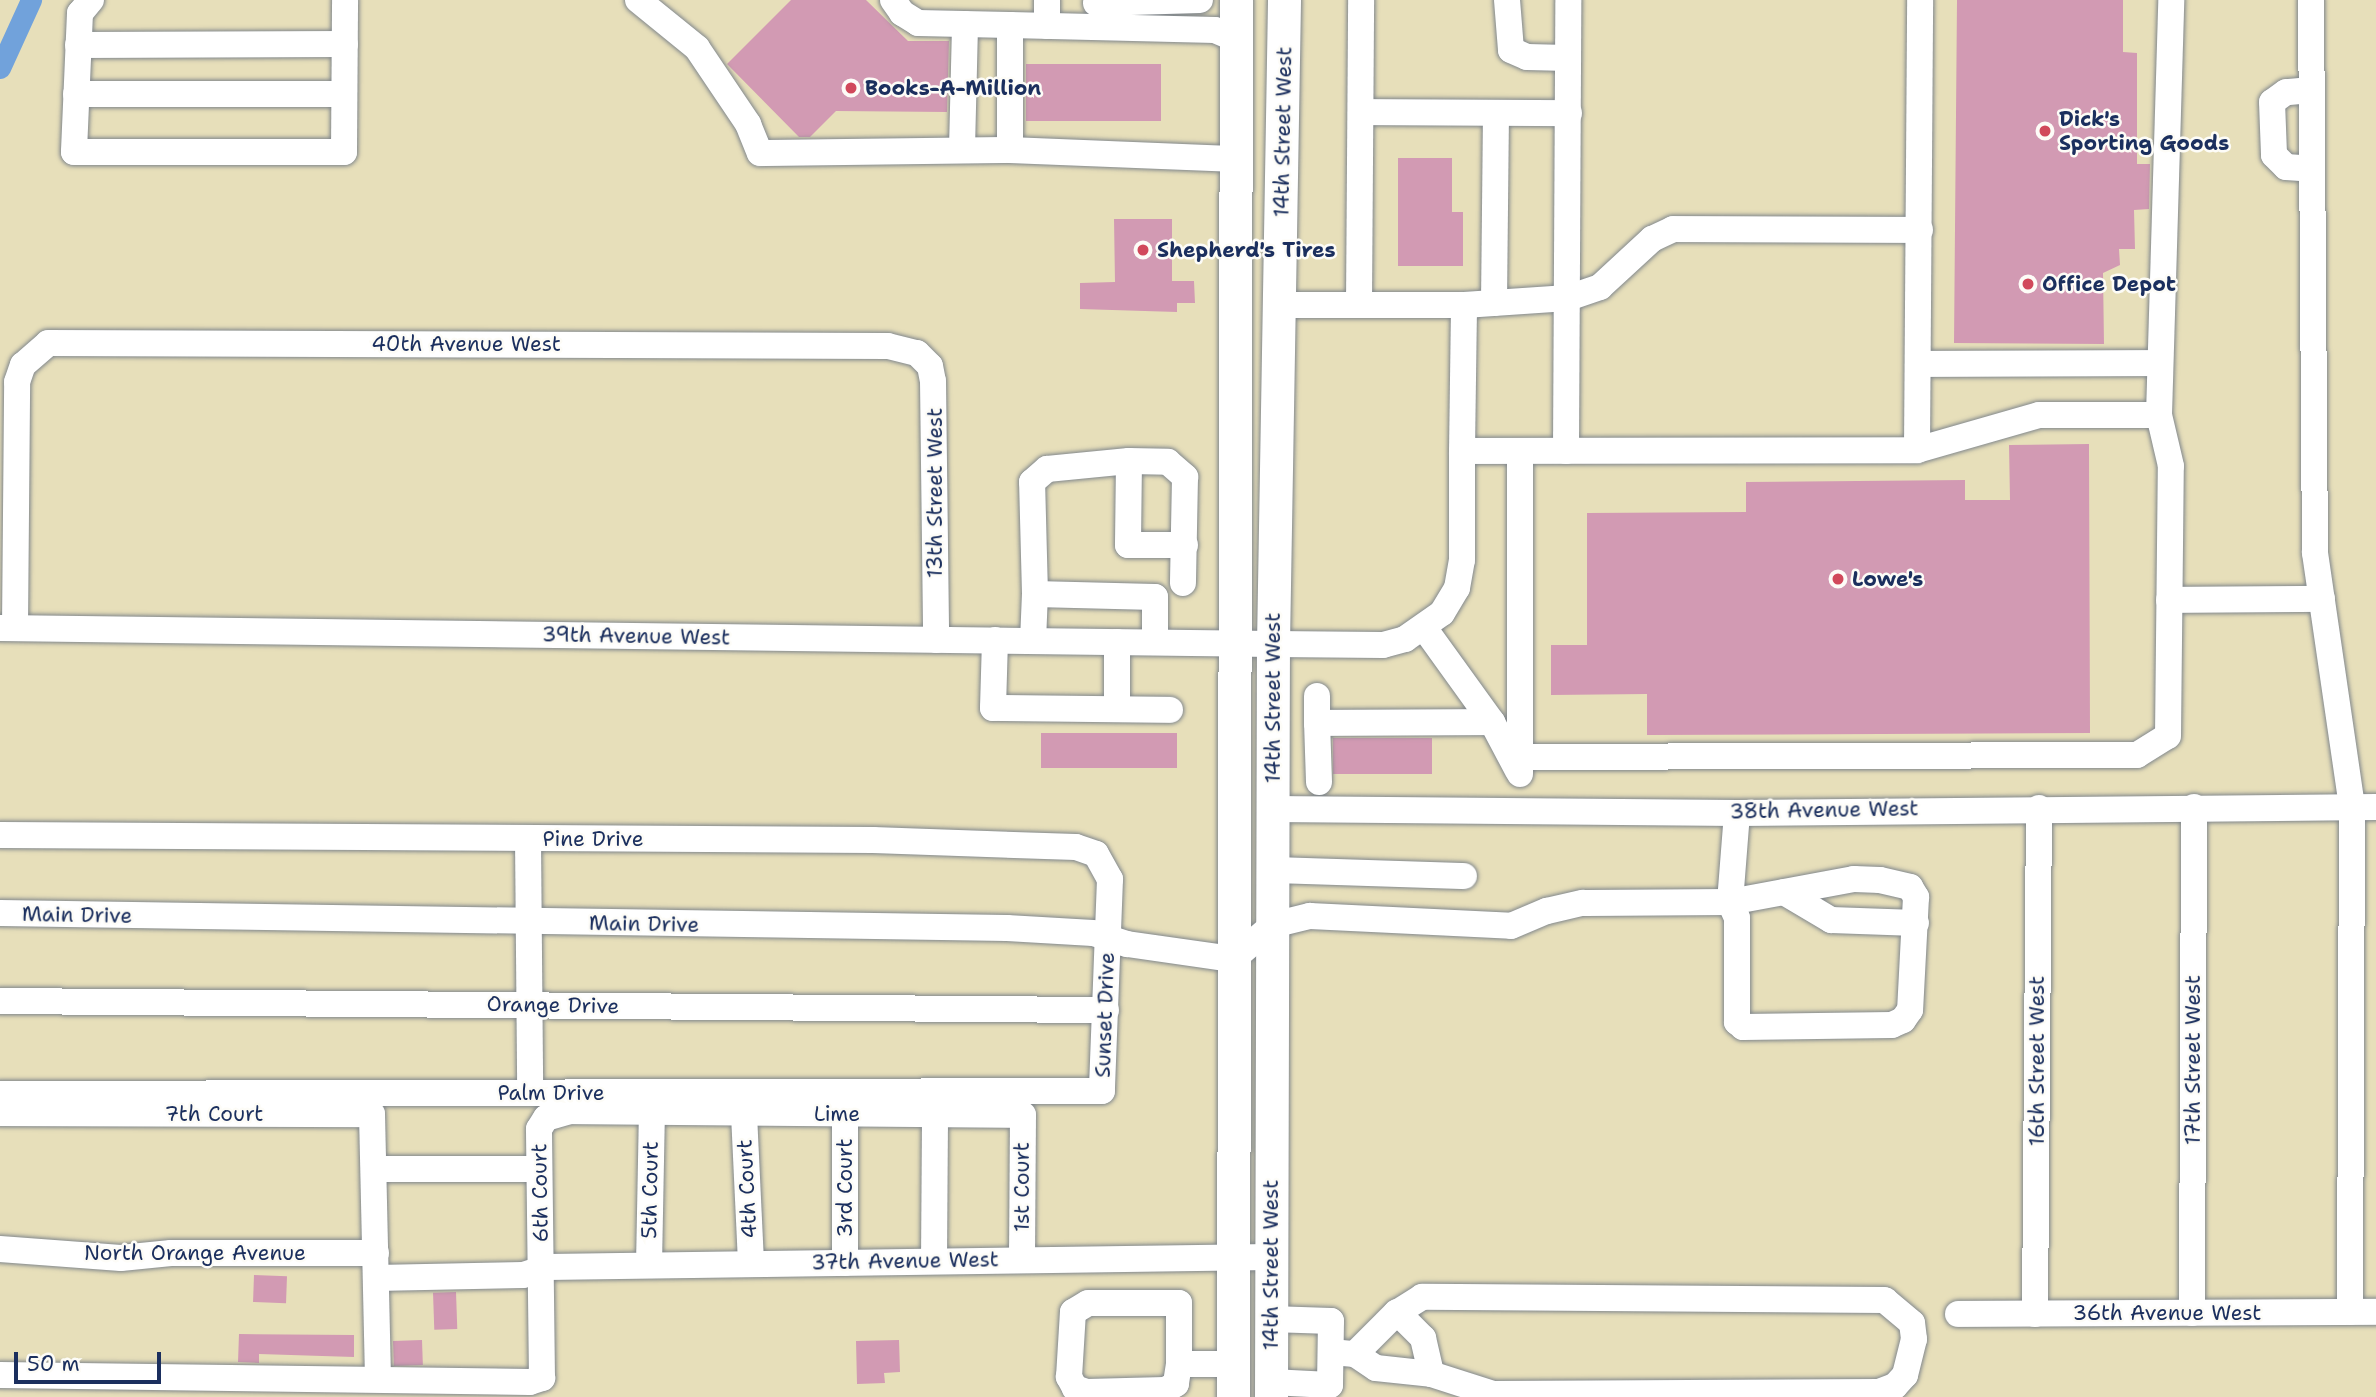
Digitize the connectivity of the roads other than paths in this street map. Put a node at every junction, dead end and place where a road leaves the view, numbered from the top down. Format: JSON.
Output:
{"nodes":[{"id":1,"x":91,"y":0,"type":"edge"},
{"id":2,"x":345,"y":0,"type":"edge"},
{"id":3,"x":638,"y":0,"type":"edge"},
{"id":4,"x":893,"y":0,"type":"edge"},
{"id":5,"x":1200,"y":0,"type":"edge"},
{"id":6,"x":1237,"y":0,"type":"edge"},
{"id":7,"x":1284,"y":0,"type":"edge"},
{"id":8,"x":1361,"y":0,"type":"edge"},
{"id":9,"x":1507,"y":0,"type":"edge"},
{"id":10,"x":1568,"y":0,"type":"edge"},
{"id":11,"x":1920,"y":0,"type":"edge"},
{"id":12,"x":2171,"y":0,"type":"edge"},
{"id":13,"x":2311,"y":0,"type":"edge"},
{"id":14,"x":1096,"y":10,"type":"edge"},
{"id":15,"x":1047,"y":13,"type":"edge"},
{"id":16,"x":965,"y":24,"type":"junction"},
{"id":17,"x":1010,"y":25,"type":"junction"},
{"id":18,"x":1236,"y":39,"type":"junction"},
{"id":19,"x":345,"y":44,"type":"junction"},
{"id":20,"x":78,"y":46,"type":"junction"},
{"id":21,"x":1568,"y":58,"type":"junction"},
{"id":22,"x":2311,"y":90,"type":"junction"},
{"id":23,"x":76,"y":94,"type":"junction"},
{"id":24,"x":344,"y":94,"type":"junction"},
{"id":25,"x":1361,"y":112,"type":"junction"},
{"id":26,"x":1496,"y":113,"type":"junction"},
{"id":27,"x":1569,"y":113,"type":"junction"},
{"id":28,"x":962,"y":149,"type":"junction"},
{"id":29,"x":1010,"y":150,"type":"junction"},
{"id":30,"x":1237,"y":159,"type":"junction"},
{"id":31,"x":2312,"y":169,"type":"junction"},
{"id":32,"x":1920,"y":230,"type":"junction"},
{"id":33,"x":1281,"y":244,"type":"junction"},
{"id":34,"x":1568,"y":298,"type":"junction"},
{"id":35,"x":1494,"y":303,"type":"junction"},
{"id":36,"x":1280,"y":305,"type":"junction"},
{"id":37,"x":1359,"y":305,"type":"junction"},
{"id":38,"x":1464,"y":305,"type":"junction"},
{"id":39,"x":917,"y":353,"type":"joint"},
{"id":40,"x":2160,"y":363,"type":"junction"},
{"id":41,"x":1918,"y":364,"type":"junction"},
{"id":42,"x":2159,"y":415,"type":"junction"},
{"id":43,"x":1917,"y":450,"type":"junction"},
{"id":44,"x":1462,"y":451,"type":"junction"},
{"id":45,"x":1520,"y":451,"type":"junction"},
{"id":46,"x":1566,"y":451,"type":"junction"},
{"id":47,"x":1129,"y":461,"type":"junction"},
{"id":48,"x":1185,"y":545,"type":"junction"},
{"id":49,"x":1183,"y":583,"type":"dead end"},
{"id":50,"x":1035,"y":594,"type":"junction"},
{"id":51,"x":2322,"y":599,"type":"junction"},
{"id":52,"x":2169,"y":600,"type":"junction"},
{"id":53,"x":7,"y":628,"type":"edge"},
{"id":54,"x":1425,"y":629,"type":"junction"},
{"id":55,"x":936,"y":640,"type":"junction"},
{"id":56,"x":995,"y":640,"type":"junction"},
{"id":57,"x":1033,"y":641,"type":"junction"},
{"id":58,"x":1117,"y":642,"type":"junction"},
{"id":59,"x":1154,"y":642,"type":"junction"},
{"id":60,"x":1235,"y":643,"type":"junction"},
{"id":61,"x":1273,"y":645,"type":"junction"},
{"id":62,"x":1317,"y":696,"type":"dead end"},
{"id":63,"x":1117,"y":708,"type":"junction"},
{"id":64,"x":1170,"y":710,"type":"dead end"},
{"id":65,"x":1492,"y":722,"type":"junction"},
{"id":66,"x":1317,"y":723,"type":"junction"},
{"id":67,"x":1520,"y":765,"type":"junction"},
{"id":68,"x":1319,"y":782,"type":"dead end"},
{"id":69,"x":2364,"y":806,"type":"edge"},
{"id":70,"x":2194,"y":807,"type":"junction"},
{"id":71,"x":2039,"y":808,"type":"junction"},
{"id":72,"x":1272,"y":809,"type":"junction"},
{"id":73,"x":1517,"y":811,"type":"junction"},
{"id":74,"x":1737,"y":813,"type":"junction"},
{"id":75,"x":0,"y":835,"type":"edge"},
{"id":76,"x":528,"y":839,"type":"junction"},
{"id":77,"x":1272,"y":870,"type":"junction"},
{"id":78,"x":1464,"y":876,"type":"dead end"},
{"id":79,"x":1784,"y":892,"type":"junction"},
{"id":80,"x":1730,"y":901,"type":"junction"},
{"id":81,"x":0,"y":913,"type":"edge"},
{"id":82,"x":528,"y":923,"type":"junction"},
{"id":83,"x":1916,"y":923,"type":"junction"},
{"id":84,"x":1273,"y":925,"type":"junction"},
{"id":85,"x":1107,"y":939,"type":"junction"},
{"id":86,"x":1233,"y":959,"type":"junction"},
{"id":87,"x":0,"y":1001,"type":"edge"},
{"id":88,"x":530,"y":1005,"type":"junction"},
{"id":89,"x":1106,"y":1010,"type":"junction"},
{"id":90,"x":1102,"y":1091,"type":"joint"},
{"id":91,"x":530,"y":1093,"type":"junction"},
{"id":92,"x":0,"y":1094,"type":"edge"},
{"id":93,"x":0,"y":1113,"type":"edge"},
{"id":94,"x":652,"y":1114,"type":"junction"},
{"id":95,"x":744,"y":1114,"type":"junction"},
{"id":96,"x":845,"y":1114,"type":"junction"},
{"id":97,"x":935,"y":1115,"type":"junction"},
{"id":98,"x":1023,"y":1115,"type":"joint"},
{"id":99,"x":374,"y":1169,"type":"junction"},
{"id":100,"x":539,"y":1169,"type":"junction"},
{"id":101,"x":0,"y":1249,"type":"edge"},
{"id":102,"x":1233,"y":1256,"type":"junction"},
{"id":103,"x":1270,"y":1256,"type":"junction"},
{"id":104,"x":1022,"y":1258,"type":"junction"},
{"id":105,"x":934,"y":1261,"type":"junction"},
{"id":106,"x":751,"y":1263,"type":"junction"},
{"id":107,"x":845,"y":1263,"type":"junction"},
{"id":108,"x":649,"y":1265,"type":"junction"},
{"id":109,"x":541,"y":1269,"type":"junction"},
{"id":110,"x":376,"y":1277,"type":"junction"},
{"id":111,"x":1397,"y":1312,"type":"junction"},
{"id":112,"x":2350,"y":1312,"type":"junction"},
{"id":113,"x":2376,"y":1312,"type":"edge"},
{"id":114,"x":2192,"y":1313,"type":"junction"},
{"id":115,"x":1958,"y":1314,"type":"dead end"},
{"id":116,"x":2035,"y":1314,"type":"junction"},
{"id":117,"x":1271,"y":1319,"type":"junction"},
{"id":118,"x":1343,"y":1353,"type":"junction"},
{"id":119,"x":1179,"y":1364,"type":"junction"},
{"id":120,"x":1233,"y":1364,"type":"junction"},
{"id":121,"x":1431,"y":1374,"type":"junction"},
{"id":122,"x":0,"y":1376,"type":"edge"},
{"id":123,"x":378,"y":1378,"type":"junction"},
{"id":124,"x":1271,"y":1390,"type":"edge"},
{"id":125,"x":1233,"y":1397,"type":"edge"}],
"edges":[{"from":1,"to":20,"type":"street"},
{"from":2,"to":19,"type":"street"},
{"from":3,"to":28,"type":"street"},
{"from":4,"to":16,"type":"street"},
{"from":5,"to":14,"type":"street"},
{"from":6,"to":18,"type":"main road","name":"14th Street West"},
{"from":7,"to":33,"type":"main road","name":"14th Street West"},
{"from":8,"to":25,"type":"street"},
{"from":9,"to":21,"type":"street"},
{"from":10,"to":21,"type":"street"},
{"from":11,"to":32,"type":"street"},
{"from":12,"to":40,"type":"street"},
{"from":13,"to":22,"type":"street"},
{"from":14,"to":15,"type":"street"},
{"from":14,"to":18,"type":"street"},
{"from":15,"to":17,"type":"street"},
{"from":16,"to":17,"type":"street"},
{"from":16,"to":28,"type":"street"},
{"from":17,"to":29,"type":"street"},
{"from":18,"to":30,"type":"main road","name":"14th Street West"},
{"from":18,"to":33,"type":"main road"},
{"from":19,"to":20,"type":"street"},
{"from":19,"to":24,"type":"street"},
{"from":20,"to":23,"type":"street"},
{"from":21,"to":27,"type":"street"},
{"from":22,"to":31,"type":"street"},
{"from":22,"to":31,"type":"street"},
{"from":23,"to":24,"type":"street"},
{"from":23,"to":24,"type":"street"},
{"from":25,"to":26,"type":"street"},
{"from":25,"to":37,"type":"street"},
{"from":26,"to":27,"type":"street"},
{"from":26,"to":35,"type":"street"},
{"from":27,"to":34,"type":"street"},
{"from":28,"to":29,"type":"street"},
{"from":29,"to":30,"type":"street"},
{"from":30,"to":60,"type":"main road","name":"14th Street West"},
{"from":31,"to":51,"type":"street"},
{"from":32,"to":34,"type":"street"},
{"from":32,"to":41,"type":"street"},
{"from":33,"to":36,"type":"main road","name":"14th Street West"},
{"from":34,"to":35,"type":"street"},
{"from":34,"to":46,"type":"street"},
{"from":35,"to":38,"type":"street"},
{"from":36,"to":37,"type":"street"},
{"from":36,"to":61,"type":"main road","name":"14th Street West"},
{"from":37,"to":38,"type":"street"},
{"from":38,"to":44,"type":"street"},
{"from":39,"to":53,"type":"street","name":"40th Avenue West"},
{"from":39,"to":55,"type":"street","name":"13th Street West"},
{"from":40,"to":41,"type":"street"},
{"from":40,"to":42,"type":"street"},
{"from":41,"to":43,"type":"street"},
{"from":42,"to":43,"type":"street"},
{"from":42,"to":52,"type":"street"},
{"from":43,"to":46,"type":"street"},
{"from":44,"to":45,"type":"street"},
{"from":44,"to":54,"type":"street"},
{"from":45,"to":46,"type":"street"},
{"from":45,"to":67,"type":"street"},
{"from":47,"to":48,"type":"street"},
{"from":47,"to":48,"type":"street"},
{"from":47,"to":50,"type":"street"},
{"from":48,"to":49,"type":"street"},
{"from":50,"to":57,"type":"street"},
{"from":50,"to":59,"type":"street"},
{"from":51,"to":52,"type":"street"},
{"from":51,"to":69,"type":"street"},
{"from":52,"to":67,"type":"street"},
{"from":53,"to":55,"type":"street","name":"39th Avenue West"},
{"from":54,"to":61,"type":"street","name":"39th Avenue West"},
{"from":54,"to":65,"type":"street"},
{"from":55,"to":56,"type":"street","name":"39th Avenue West"},
{"from":56,"to":57,"type":"street","name":"39th Avenue West"},
{"from":56,"to":63,"type":"street"},
{"from":57,"to":58,"type":"street","name":"39th Avenue West"},
{"from":58,"to":59,"type":"street","name":"39th Avenue West"},
{"from":58,"to":63,"type":"street"},
{"from":59,"to":60,"type":"street","name":"39th Avenue West"},
{"from":60,"to":61,"type":"street","name":"39th Avenue West"},
{"from":60,"to":86,"type":"main road","name":"14th Street West"},
{"from":61,"to":72,"type":"main road","name":"14th Street West"},
{"from":62,"to":66,"type":"street"},
{"from":63,"to":64,"type":"street"},
{"from":65,"to":66,"type":"street"},
{"from":65,"to":67,"type":"street"},
{"from":66,"to":68,"type":"street"},
{"from":67,"to":73,"type":"street"},
{"from":69,"to":70,"type":"street","name":"38th Avenue West"},
{"from":69,"to":112,"type":"street"},
{"from":70,"to":71,"type":"street","name":"38th Avenue West"},
{"from":70,"to":114,"type":"street","name":"17th Street West"},
{"from":71,"to":74,"type":"street","name":"38th Avenue West"},
{"from":71,"to":116,"type":"street","name":"16th Street West"},
{"from":72,"to":73,"type":"street","name":"38th Avenue West"},
{"from":72,"to":77,"type":"main road","name":"14th Street West"},
{"from":73,"to":74,"type":"street","name":"38th Avenue West"},
{"from":74,"to":80,"type":"street"},
{"from":75,"to":76,"type":"street","name":"Pine Drive"},
{"from":76,"to":82,"type":"street"},
{"from":76,"to":85,"type":"street","name":"Pine Drive"},
{"from":77,"to":78,"type":"street"},
{"from":77,"to":84,"type":"main road","name":"14th Street West"},
{"from":79,"to":80,"type":"street"},
{"from":79,"to":83,"type":"street"},
{"from":79,"to":83,"type":"street"},
{"from":80,"to":83,"type":"street"},
{"from":80,"to":84,"type":"street"},
{"from":81,"to":82,"type":"street","name":"Main Drive"},
{"from":82,"to":85,"type":"street","name":"Main Drive"},
{"from":82,"to":88,"type":"street"},
{"from":84,"to":86,"type":"street"},
{"from":84,"to":103,"type":"main road","name":"14th Street West"},
{"from":85,"to":86,"type":"street","name":"Main Drive"},
{"from":85,"to":89,"type":"street","name":"Sunset Drive"},
{"from":86,"to":102,"type":"main road","name":"14th Street West"},
{"from":87,"to":88,"type":"street","name":"Orange Drive"},
{"from":88,"to":89,"type":"street","name":"Orange Drive"},
{"from":88,"to":91,"type":"street"},
{"from":89,"to":90,"type":"street","name":"Sunset Drive"},
{"from":90,"to":91,"type":"street","name":"Palm Drive"},
{"from":91,"to":92,"type":"street","name":"Palm Drive"},
{"from":93,"to":99,"type":"street","name":"7th Court"},
{"from":94,"to":95,"type":"street","name":"Lime"},
{"from":94,"to":100,"type":"street","name":"6th Court"},
{"from":94,"to":108,"type":"street","name":"5th Court"},
{"from":95,"to":96,"type":"street","name":"Lime"},
{"from":95,"to":106,"type":"street","name":"4th Court"},
{"from":96,"to":97,"type":"street","name":"Lime"},
{"from":96,"to":107,"type":"street","name":"3rd Court"},
{"from":97,"to":98,"type":"street","name":"Lime"},
{"from":97,"to":105,"type":"street"},
{"from":98,"to":104,"type":"street","name":"1st Court"},
{"from":99,"to":100,"type":"street"},
{"from":99,"to":110,"type":"street"},
{"from":100,"to":109,"type":"street","name":"6th Court"},
{"from":101,"to":110,"type":"street","name":"North Orange Avenue"},
{"from":102,"to":103,"type":"street","name":"37th Avenue West"},
{"from":102,"to":104,"type":"street","name":"37th Avenue West"},
{"from":102,"to":120,"type":"main road","name":"14th Street West"},
{"from":103,"to":117,"type":"main road","name":"14th Street West"},
{"from":104,"to":105,"type":"street","name":"37th Avenue West"},
{"from":105,"to":107,"type":"street","name":"37th Avenue West"},
{"from":106,"to":107,"type":"street","name":"37th Avenue West"},
{"from":106,"to":108,"type":"street","name":"37th Avenue West"},
{"from":108,"to":109,"type":"street","name":"37th Avenue West"},
{"from":109,"to":110,"type":"street","name":"37th Avenue West"},
{"from":109,"to":123,"type":"street","name":"6th Court"},
{"from":110,"to":123,"type":"street"},
{"from":111,"to":118,"type":"street"},
{"from":111,"to":121,"type":"street"},
{"from":111,"to":121,"type":"street"},
{"from":112,"to":113,"type":"street","name":"36th Avenue West"},
{"from":112,"to":114,"type":"street","name":"36th Avenue West"},
{"from":114,"to":116,"type":"street","name":"36th Avenue West"},
{"from":115,"to":116,"type":"street","name":"36th Avenue West"},
{"from":117,"to":118,"type":"street"},
{"from":117,"to":124,"type":"main road","name":"14th Street West"},
{"from":118,"to":121,"type":"street"},
{"from":118,"to":124,"type":"street"},
{"from":119,"to":119,"type":"street"},
{"from":119,"to":120,"type":"street"},
{"from":120,"to":125,"type":"main road","name":"14th Street West"},
{"from":122,"to":123,"type":"street"}]}
